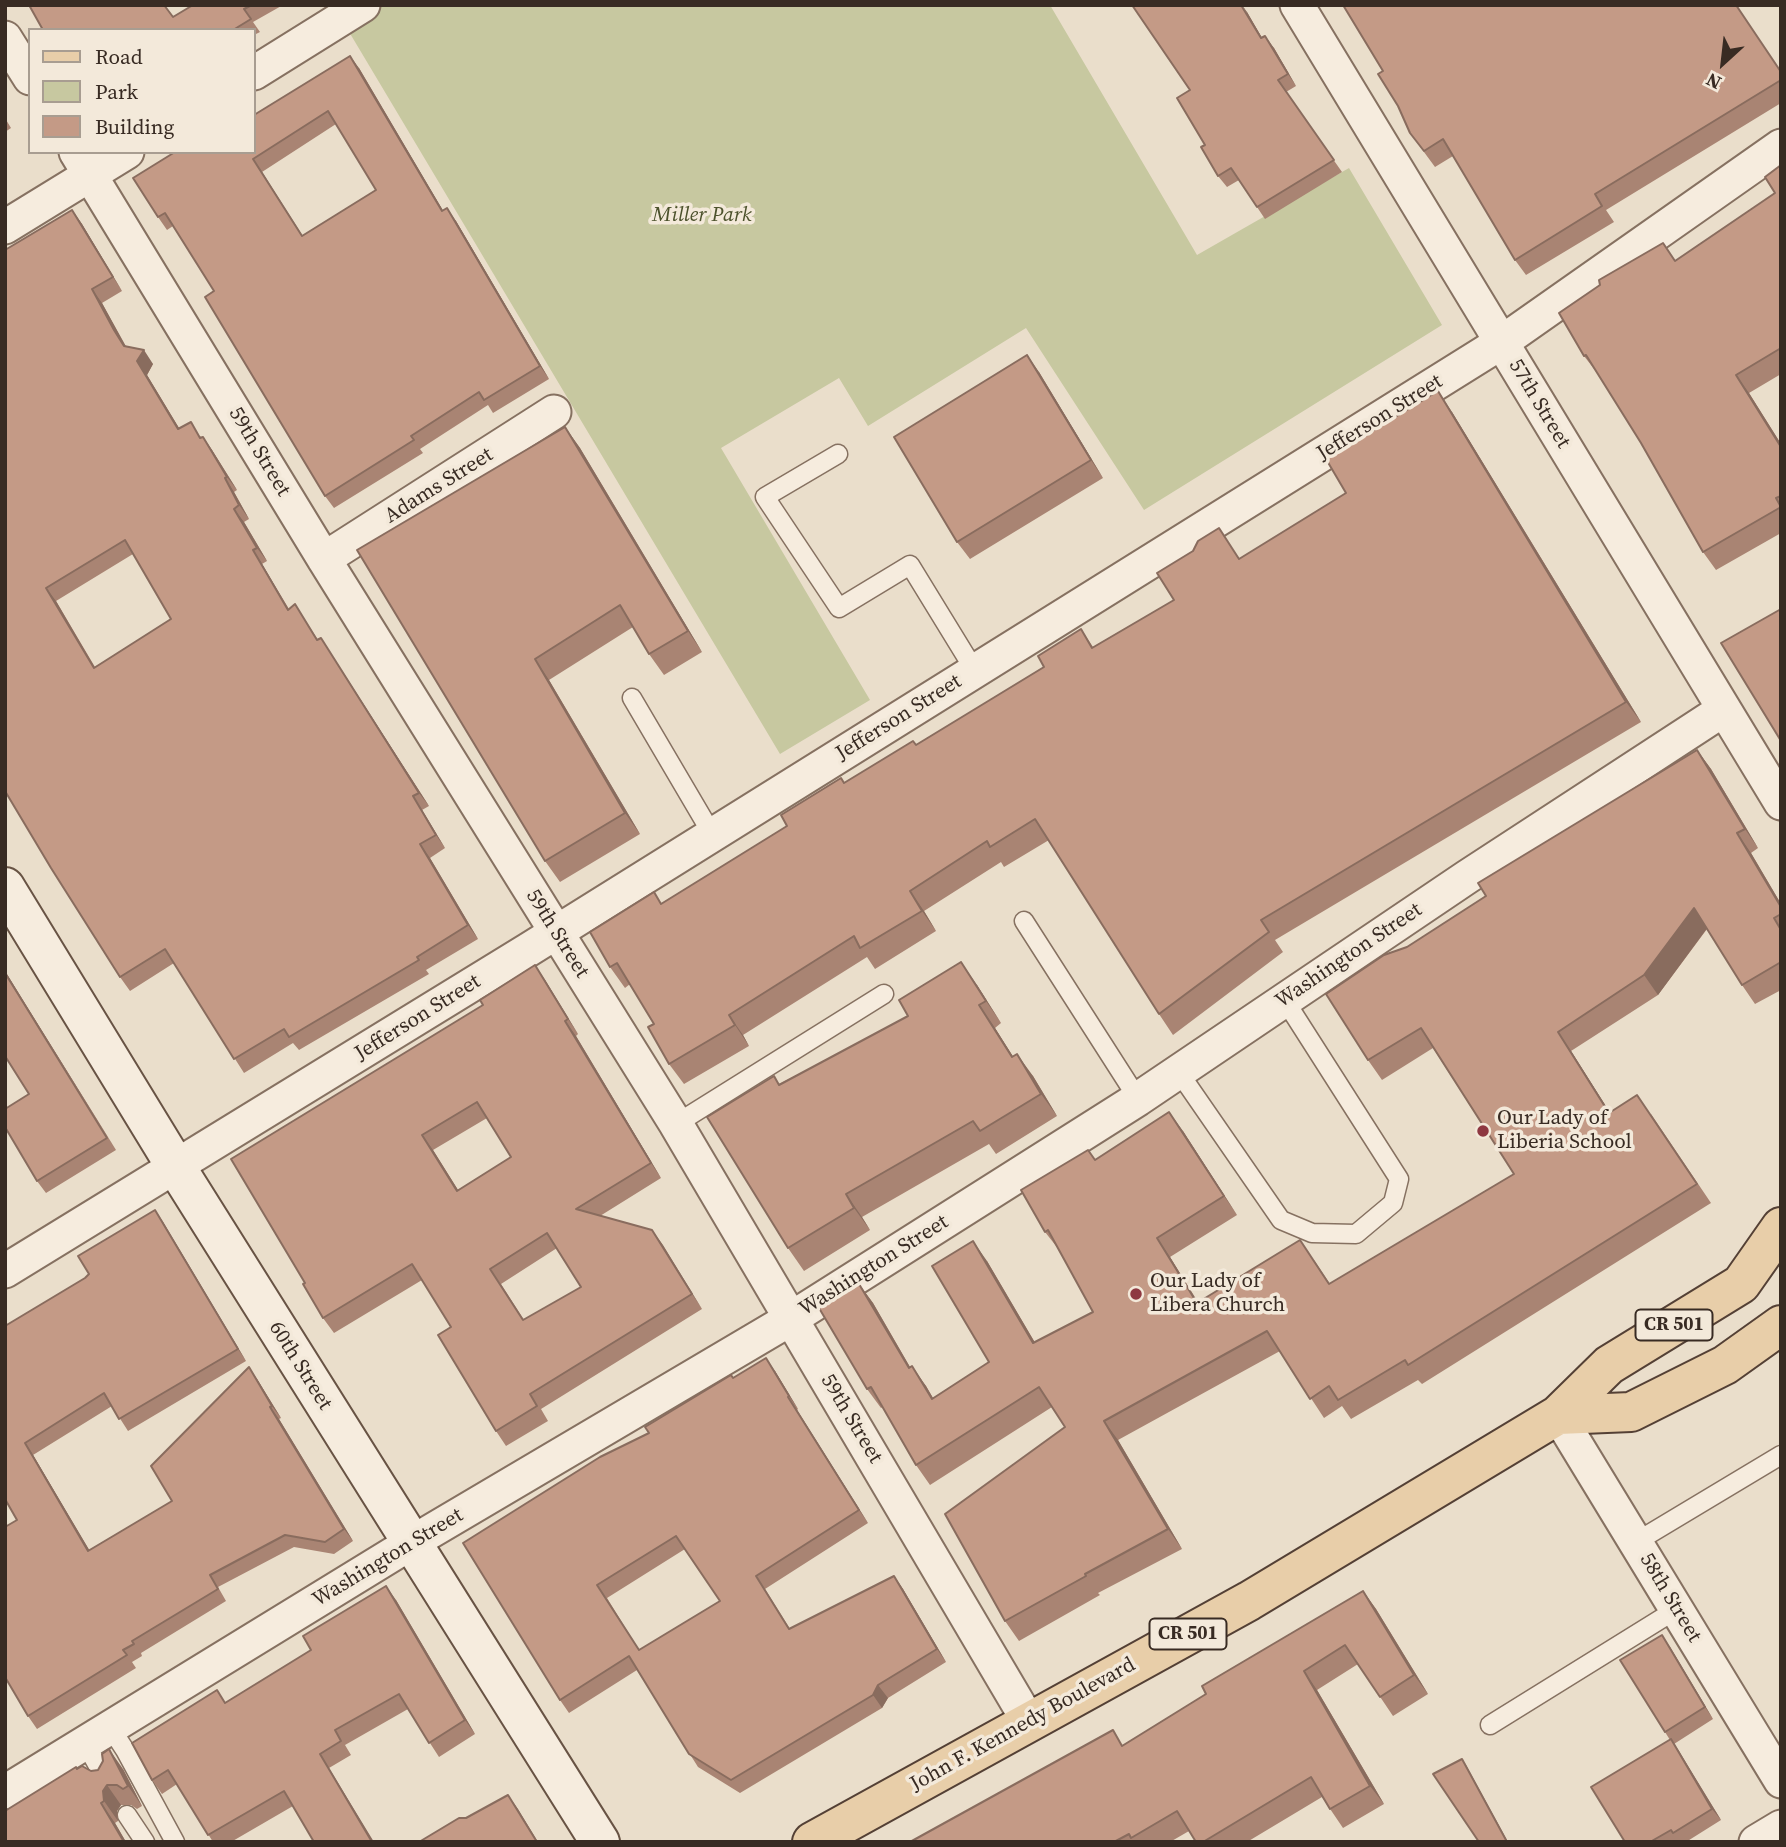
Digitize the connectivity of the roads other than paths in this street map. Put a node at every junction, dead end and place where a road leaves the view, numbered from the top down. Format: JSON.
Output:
{"nodes":[{"id":1,"x":363,"y":5,"type":"edge"},
{"id":2,"x":1297,"y":5,"type":"edge"},
{"id":3,"x":5,"y":38,"type":"edge"},
{"id":4,"x":256,"y":72,"type":"edge"},
{"id":5,"x":28,"y":75,"type":"edge"},
{"id":6,"x":1781,"y":146,"type":"edge"},
{"id":7,"x":120,"y":154,"type":"edge"},
{"id":8,"x":83,"y":164,"type":"edge"},
{"id":9,"x":5,"y":227,"type":"edge"},
{"id":10,"x":1502,"y":342,"type":"junction"},
{"id":11,"x":554,"y":412,"type":"dead end"},
{"id":12,"x":838,"y":454,"type":"dead end"},
{"id":13,"x":324,"y":559,"type":"junction"},
{"id":14,"x":975,"y":671,"type":"junction"},
{"id":15,"x":632,"y":698,"type":"dead end"},
{"id":16,"x":1723,"y":710,"type":"junction"},
{"id":17,"x":1781,"y":803,"type":"edge"},
{"id":18,"x":712,"y":834,"type":"junction"},
{"id":19,"x":5,"y":887,"type":"edge"},
{"id":20,"x":1024,"y":921,"type":"dead end"},
{"id":21,"x":555,"y":932,"type":"junction"},
{"id":22,"x":884,"y":994,"type":"dead end"},
{"id":23,"x":1284,"y":999,"type":"junction"},
{"id":24,"x":1178,"y":1071,"type":"junction"},
{"id":25,"x":1138,"y":1099,"type":"junction"},
{"id":26,"x":676,"y":1124,"type":"junction"},
{"id":27,"x":176,"y":1167,"type":"junction"},
{"id":28,"x":1781,"y":1227,"type":"edge"},
{"id":29,"x":5,"y":1271,"type":"edge"},
{"id":30,"x":792,"y":1318,"type":"junction"},
{"id":31,"x":1779,"y":1330,"type":"edge"},
{"id":32,"x":1558,"y":1415,"type":"junction"},
{"id":33,"x":1781,"y":1455,"type":"edge"},
{"id":34,"x":1636,"y":1542,"type":"junction"},
{"id":35,"x":411,"y":1543,"type":"junction"},
{"id":36,"x":1677,"y":1609,"type":"junction"},
{"id":37,"x":1029,"y":1721,"type":"junction"},
{"id":38,"x":1490,"y":1725,"type":"dead end"},
{"id":39,"x":97,"y":1735,"type":"junction"},
{"id":40,"x":106,"y":1780,"type":"edge"},
{"id":41,"x":1781,"y":1781,"type":"edge"},
{"id":42,"x":5,"y":1792,"type":"edge"},
{"id":43,"x":127,"y":1815,"type":"edge"},
{"id":44,"x":1781,"y":1827,"type":"edge"},
{"id":45,"x":145,"y":1842,"type":"edge"},
{"id":46,"x":175,"y":1842,"type":"edge"},
{"id":47,"x":600,"y":1842,"type":"edge"},
{"id":48,"x":812,"y":1842,"type":"edge"},
{"id":49,"x":1756,"y":1842,"type":"edge"}],
"edges":[{"from":1,"to":4,"type":"street"},
{"from":2,"to":10,"type":"street","name":"57th Street"},
{"from":3,"to":5,"type":"street"},
{"from":6,"to":10,"type":"street","name":"Jefferson Street"},
{"from":7,"to":8,"type":"street"},
{"from":8,"to":9,"type":"street"},
{"from":8,"to":13,"type":"street","name":"59th Street"},
{"from":10,"to":14,"type":"street","name":"Jefferson Street"},
{"from":10,"to":16,"type":"street","name":"57th Street"},
{"from":11,"to":13,"type":"street","name":"Adams Street"},
{"from":12,"to":14,"type":"lane"},
{"from":13,"to":21,"type":"street","name":"59th Street"},
{"from":14,"to":18,"type":"street","name":"Jefferson Street"},
{"from":15,"to":18,"type":"lane"},
{"from":16,"to":17,"type":"street","name":"57th Street"},
{"from":16,"to":23,"type":"street","name":"Washington Street"},
{"from":18,"to":21,"type":"street","name":"Jefferson Street"},
{"from":19,"to":27,"type":"street","name":"60th Street"},
{"from":20,"to":25,"type":"lane"},
{"from":21,"to":26,"type":"street","name":"59th Street"},
{"from":21,"to":27,"type":"street","name":"Jefferson Street"},
{"from":22,"to":26,"type":"lane"},
{"from":23,"to":24,"type":"street","name":"Washington Street"},
{"from":23,"to":24,"type":"lane"},
{"from":24,"to":25,"type":"street","name":"Washington Street"},
{"from":25,"to":30,"type":"street","name":"Washington Street"},
{"from":26,"to":30,"type":"street","name":"59th Street"},
{"from":27,"to":29,"type":"street","name":"Jefferson Street"},
{"from":27,"to":35,"type":"street","name":"60th Street"},
{"from":28,"to":32,"type":"main road","name":"John F. Kennedy Boulevard","number":"CR 501"},
{"from":30,"to":35,"type":"street","name":"Washington Street"},
{"from":30,"to":37,"type":"street","name":"59th Street"},
{"from":31,"to":32,"type":"main road","name":"John F. Kennedy Boulevard","number":"CR 501"},
{"from":32,"to":34,"type":"street","name":"58th Street"},
{"from":32,"to":37,"type":"main road","name":"John F. Kennedy Boulevard","number":"CR 501"},
{"from":33,"to":34,"type":"lane"},
{"from":34,"to":36,"type":"street","name":"58th Street"},
{"from":35,"to":39,"type":"street","name":"Washington Street"},
{"from":35,"to":47,"type":"street","name":"60th Street"},
{"from":36,"to":38,"type":"lane"},
{"from":36,"to":41,"type":"street","name":"58th Street"},
{"from":37,"to":48,"type":"main road","name":"John F. Kennedy Boulevard","number":"CR 501"},
{"from":39,"to":40,"type":"lane"},
{"from":39,"to":42,"type":"street","name":"Washington Street"},
{"from":39,"to":46,"type":"lane"},
{"from":43,"to":45,"type":"lane"},
{"from":44,"to":49,"type":"street"}]}
